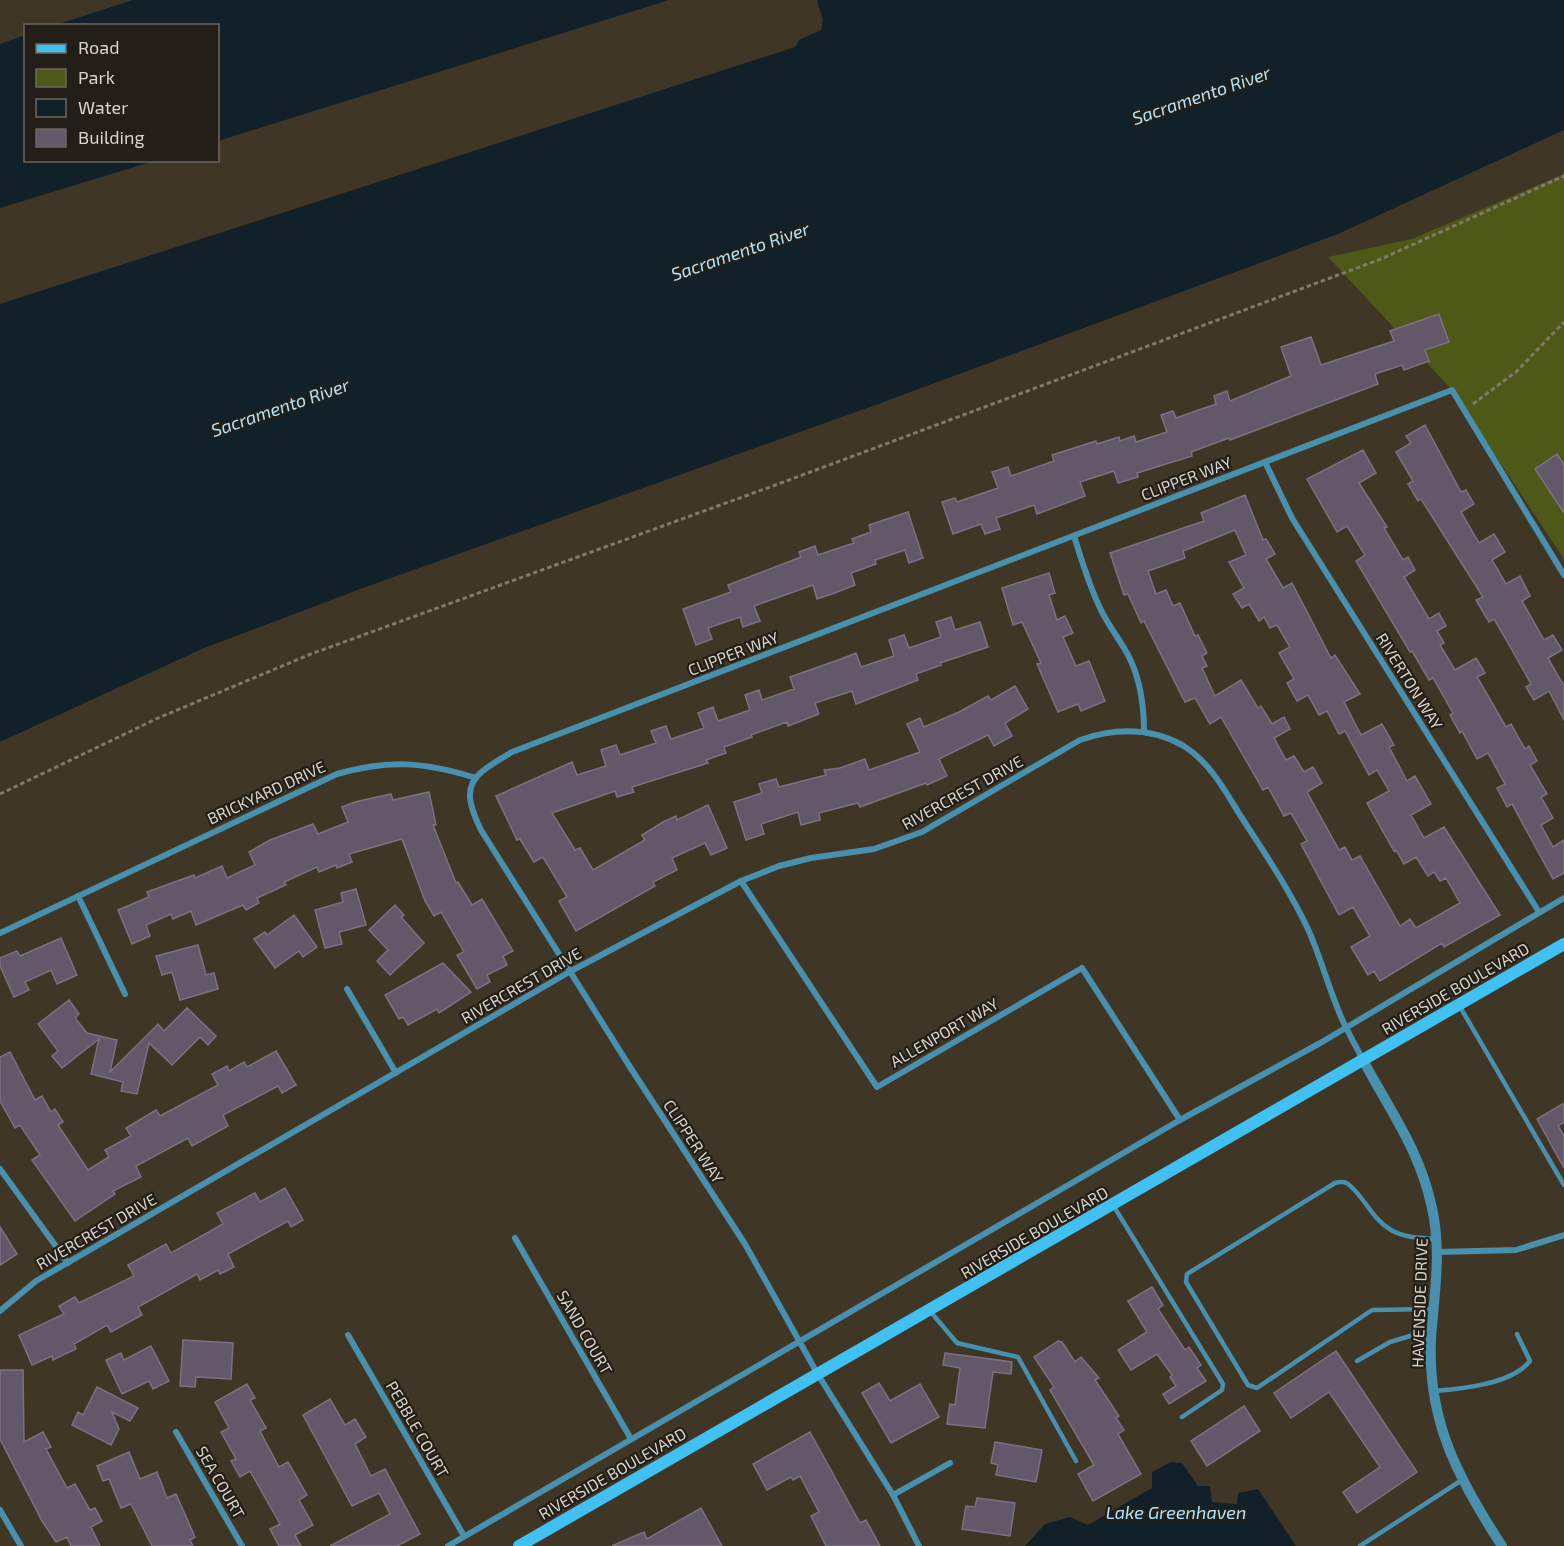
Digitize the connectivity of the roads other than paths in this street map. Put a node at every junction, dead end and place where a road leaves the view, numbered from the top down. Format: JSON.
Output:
{"nodes":[{"id":1,"x":1265,"y":462,"type":"junction"},
{"id":2,"x":1074,"y":536,"type":"junction"},
{"id":3,"x":1564,"y":574,"type":"edge"},
{"id":4,"x":1144,"y":732,"type":"junction"},
{"id":5,"x":476,"y":778,"type":"junction"},
{"id":6,"x":741,"y":881,"type":"junction"},
{"id":7,"x":78,"y":896,"type":"junction"},
{"id":8,"x":1564,"y":898,"type":"edge"},
{"id":9,"x":1539,"y":912,"type":"junction"},
{"id":10,"x":0,"y":933,"type":"edge"},
{"id":11,"x":1564,"y":944,"type":"edge"},
{"id":12,"x":571,"y":971,"type":"junction"},
{"id":13,"x":347,"y":989,"type":"dead end"},
{"id":14,"x":125,"y":994,"type":"dead end"},
{"id":15,"x":1459,"y":1005,"type":"junction"},
{"id":16,"x":1346,"y":1027,"type":"junction"},
{"id":17,"x":1364,"y":1060,"type":"junction"},
{"id":18,"x":396,"y":1073,"type":"junction"},
{"id":19,"x":1180,"y":1120,"type":"junction"},
{"id":20,"x":0,"y":1169,"type":"edge"},
{"id":21,"x":1564,"y":1185,"type":"edge"},
{"id":22,"x":1113,"y":1205,"type":"junction"},
{"id":23,"x":1564,"y":1235,"type":"edge"},
{"id":24,"x":515,"y":1238,"type":"dead end"},
{"id":25,"x":1437,"y":1239,"type":"junction"},
{"id":26,"x":1438,"y":1252,"type":"junction"},
{"id":27,"x":68,"y":1263,"type":"junction"},
{"id":28,"x":1435,"y":1310,"type":"junction"},
{"id":29,"x":0,"y":1311,"type":"edge"},
{"id":30,"x":930,"y":1311,"type":"junction"},
{"id":31,"x":1432,"y":1329,"type":"junction"},
{"id":32,"x":1517,"y":1334,"type":"dead end"},
{"id":33,"x":348,"y":1335,"type":"dead end"},
{"id":34,"x":802,"y":1341,"type":"junction"},
{"id":35,"x":1357,"y":1361,"type":"dead end"},
{"id":36,"x":818,"y":1373,"type":"junction"},
{"id":37,"x":1434,"y":1390,"type":"junction"},
{"id":38,"x":1182,"y":1417,"type":"dead end"},
{"id":39,"x":176,"y":1432,"type":"dead end"},
{"id":40,"x":631,"y":1439,"type":"junction"},
{"id":41,"x":1076,"y":1461,"type":"dead end"},
{"id":42,"x":950,"y":1463,"type":"dead end"},
{"id":43,"x":1462,"y":1480,"type":"junction"},
{"id":44,"x":892,"y":1496,"type":"junction"},
{"id":45,"x":0,"y":1510,"type":"edge"},
{"id":46,"x":464,"y":1536,"type":"junction"},
{"id":47,"x":21,"y":1546,"type":"edge"},
{"id":48,"x":242,"y":1546,"type":"edge"},
{"id":49,"x":448,"y":1546,"type":"edge"},
{"id":50,"x":519,"y":1546,"type":"edge"},
{"id":51,"x":918,"y":1546,"type":"edge"},
{"id":52,"x":1360,"y":1546,"type":"edge"},
{"id":53,"x":1502,"y":1546,"type":"edge"}],
"edges":[{"from":1,"to":2,"type":"street","name":"CLIPPER WAY"},
{"from":1,"to":3,"type":"street","name":"CLIPPER WAY"},
{"from":1,"to":9,"type":"street","name":"RIVERTON WAY"},
{"from":2,"to":4,"type":"street"},
{"from":2,"to":5,"type":"street","name":"CLIPPER WAY"},
{"from":4,"to":6,"type":"street","name":"RIVERCREST DRIVE"},
{"from":4,"to":16,"type":"street","name":"RIVERCREST DRIVE"},
{"from":5,"to":7,"type":"street","name":"BRICKYARD DRIVE"},
{"from":5,"to":12,"type":"street","name":"CLIPPER WAY"},
{"from":6,"to":12,"type":"street","name":"RIVERCREST DRIVE"},
{"from":6,"to":19,"type":"street","name":"ALLENPORT WAY"},
{"from":7,"to":10,"type":"street","name":"BRICKYARD DRIVE"},
{"from":7,"to":14,"type":"street"},
{"from":8,"to":9,"type":"street"},
{"from":9,"to":16,"type":"street"},
{"from":11,"to":15,"type":"main road","name":"RIVERSIDE BOULEVARD"},
{"from":12,"to":18,"type":"street","name":"RIVERCREST DRIVE"},
{"from":12,"to":34,"type":"street","name":"CLIPPER WAY"},
{"from":13,"to":18,"type":"street"},
{"from":15,"to":17,"type":"main road","name":"RIVERSIDE BOULEVARD"},
{"from":15,"to":21,"type":"lane"},
{"from":16,"to":17,"type":"street","name":"RIVERCREST DRIVE"},
{"from":16,"to":19,"type":"street"},
{"from":17,"to":22,"type":"main road","name":"RIVERSIDE BOULEVARD"},
{"from":17,"to":25,"type":"street","name":"HAVENSIDE DRIVE"},
{"from":18,"to":27,"type":"street","name":"RIVERCREST DRIVE"},
{"from":19,"to":34,"type":"street"},
{"from":20,"to":27,"type":"street"},
{"from":22,"to":30,"type":"main road","name":"RIVERSIDE BOULEVARD"},
{"from":22,"to":38,"type":"lane"},
{"from":23,"to":26,"type":"street"},
{"from":24,"to":40,"type":"street","name":"SAND COURT"},
{"from":25,"to":26,"type":"street","name":"HAVENSIDE DRIVE"},
{"from":25,"to":28,"type":"lane"},
{"from":26,"to":28,"type":"street","name":"HAVENSIDE DRIVE"},
{"from":27,"to":29,"type":"street","name":"RIVERCREST DRIVE"},
{"from":28,"to":31,"type":"street","name":"HAVENSIDE DRIVE"},
{"from":30,"to":36,"type":"main road","name":"RIVERSIDE BOULEVARD"},
{"from":30,"to":41,"type":"lane"},
{"from":31,"to":35,"type":"lane"},
{"from":31,"to":37,"type":"street","name":"HAVENSIDE DRIVE"},
{"from":32,"to":37,"type":"lane"},
{"from":33,"to":46,"type":"street","name":"PEBBLE COURT"},
{"from":34,"to":36,"type":"street","name":"CLIPPER WAY"},
{"from":34,"to":40,"type":"street"},
{"from":36,"to":44,"type":"street","name":"CLIPPER WAY"},
{"from":36,"to":50,"type":"main road","name":"RIVERSIDE BOULEVARD"},
{"from":37,"to":43,"type":"street","name":"HAVENSIDE DRIVE"},
{"from":39,"to":48,"type":"street","name":"SEA COURT"},
{"from":40,"to":46,"type":"street"},
{"from":42,"to":44,"type":"street"},
{"from":43,"to":52,"type":"lane"},
{"from":43,"to":53,"type":"street","name":"HAVENSIDE DRIVE"},
{"from":44,"to":51,"type":"street","name":"CLIPPER WAY"},
{"from":45,"to":47,"type":"street"},
{"from":46,"to":49,"type":"street"}]}
